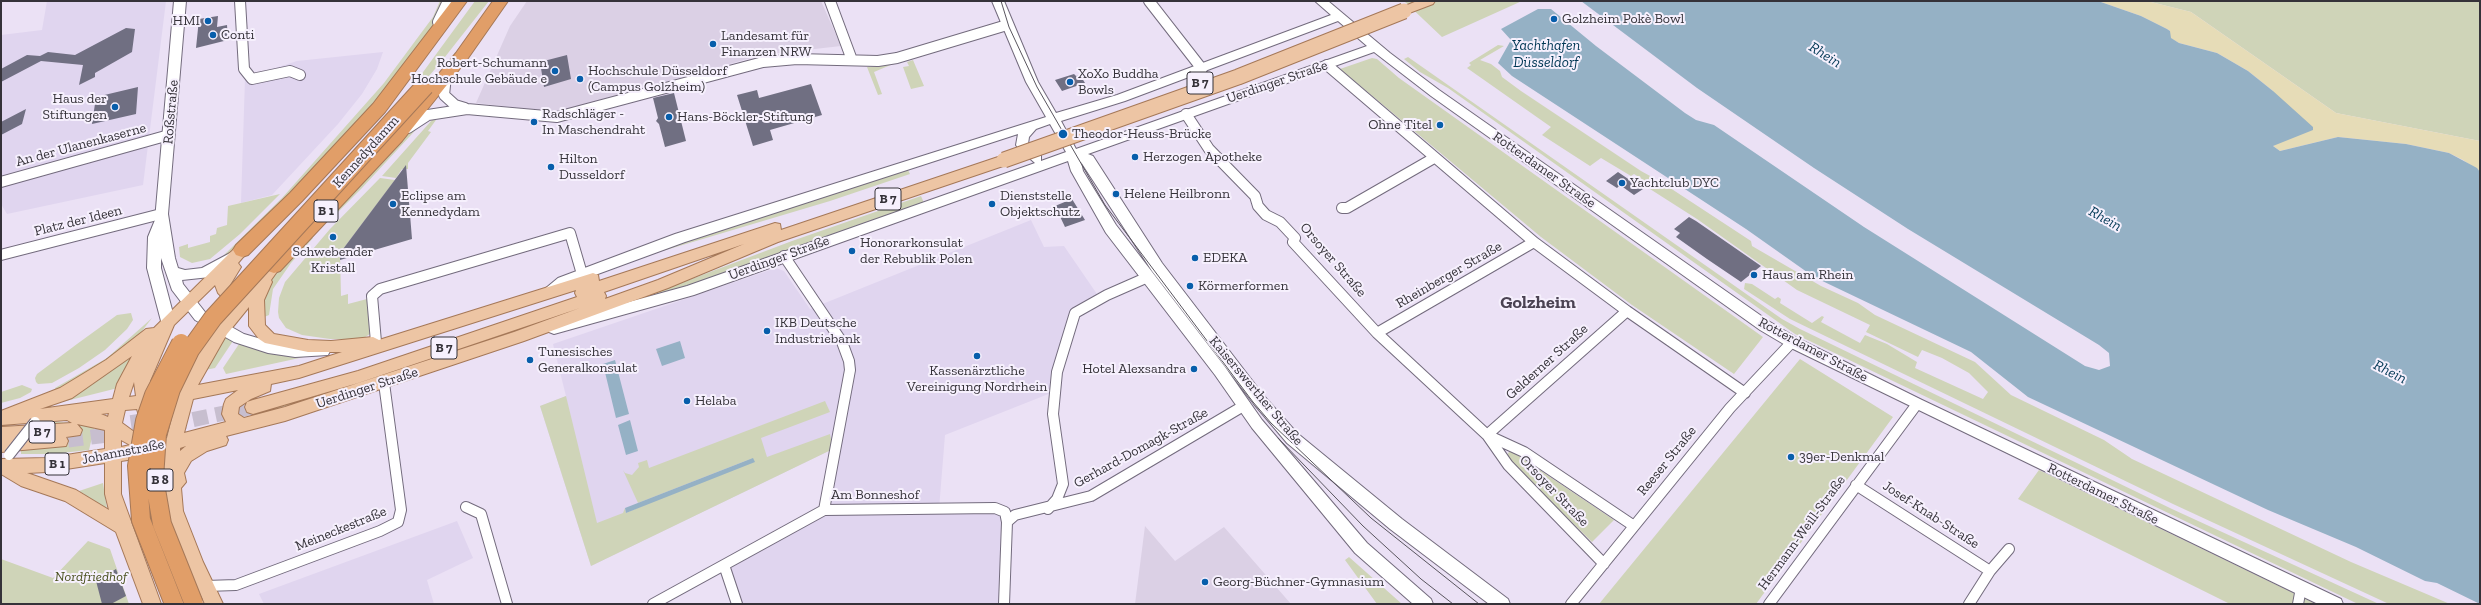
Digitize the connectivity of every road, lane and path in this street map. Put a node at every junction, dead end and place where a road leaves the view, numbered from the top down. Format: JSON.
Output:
{"nodes":[{"id":1,"x":180,"y":1,"type":"edge"},
{"id":2,"x":240,"y":1,"type":"edge"},
{"id":3,"x":448,"y":1,"type":"edge"},
{"id":4,"x":460,"y":1,"type":"edge"},
{"id":5,"x":470,"y":1,"type":"edge"},
{"id":6,"x":494,"y":1,"type":"edge"},
{"id":7,"x":501,"y":1,"type":"edge"},
{"id":8,"x":830,"y":1,"type":"edge"},
{"id":9,"x":998,"y":1,"type":"edge"},
{"id":10,"x":1148,"y":1,"type":"edge"},
{"id":11,"x":1321,"y":1,"type":"edge"},
{"id":12,"x":1429,"y":1,"type":"edge"},
{"id":13,"x":1404,"y":6,"type":"edge"},
{"id":14,"x":1340,"y":16,"type":"junction"},
{"id":15,"x":1007,"y":25,"type":"junction"},
{"id":16,"x":430,"y":41,"type":"junction"},
{"id":17,"x":1376,"y":47,"type":"junction"},
{"id":18,"x":852,"y":60,"type":"junction"},
{"id":19,"x":1326,"y":65,"type":"junction"},
{"id":20,"x":1202,"y":69,"type":"junction"},
{"id":21,"x":300,"y":75,"type":"dead end"},
{"id":22,"x":446,"y":76,"type":"junction"},
{"id":23,"x":1121,"y":98,"type":"junction"},
{"id":24,"x":467,"y":108,"type":"junction"},
{"id":25,"x":1186,"y":114,"type":"junction"},
{"id":26,"x":1053,"y":119,"type":"junction"},
{"id":27,"x":1032,"y":125,"type":"junction"},
{"id":28,"x":1139,"y":130,"type":"junction"},
{"id":29,"x":169,"y":135,"type":"junction"},
{"id":30,"x":396,"y":137,"type":"junction"},
{"id":31,"x":1073,"y":154,"type":"junction"},
{"id":32,"x":1002,"y":156,"type":"junction"},
{"id":33,"x":1434,"y":158,"type":"junction"},
{"id":34,"x":1049,"y":162,"type":"junction"},
{"id":35,"x":1,"y":182,"type":"edge"},
{"id":36,"x":1342,"y":208,"type":"dead end"},
{"id":37,"x":161,"y":218,"type":"junction"},
{"id":38,"x":745,"y":238,"type":"junction"},
{"id":39,"x":773,"y":238,"type":"junction"},
{"id":40,"x":1534,"y":242,"type":"junction"},
{"id":41,"x":242,"y":250,"type":"junction"},
{"id":42,"x":1,"y":255,"type":"edge"},
{"id":43,"x":784,"y":256,"type":"junction"},
{"id":44,"x":274,"y":266,"type":"junction"},
{"id":45,"x":172,"y":272,"type":"junction"},
{"id":46,"x":582,"y":274,"type":"junction"},
{"id":47,"x":1148,"y":277,"type":"junction"},
{"id":48,"x":258,"y":284,"type":"junction"},
{"id":49,"x":543,"y":296,"type":"junction"},
{"id":50,"x":193,"y":297,"type":"junction"},
{"id":51,"x":1626,"y":311,"type":"junction"},
{"id":52,"x":200,"y":316,"type":"junction"},
{"id":53,"x":168,"y":321,"type":"junction"},
{"id":54,"x":448,"y":326,"type":"junction"},
{"id":55,"x":222,"y":330,"type":"junction"},
{"id":56,"x":1377,"y":333,"type":"junction"},
{"id":57,"x":519,"y":337,"type":"junction"},
{"id":58,"x":1792,"y":342,"type":"junction"},
{"id":59,"x":369,"y":343,"type":"junction"},
{"id":60,"x":299,"y":372,"type":"junction"},
{"id":61,"x":193,"y":376,"type":"junction"},
{"id":62,"x":384,"y":382,"type":"junction"},
{"id":63,"x":66,"y":392,"type":"junction"},
{"id":64,"x":1745,"y":393,"type":"junction"},
{"id":65,"x":186,"y":394,"type":"junction"},
{"id":66,"x":1917,"y":404,"type":"junction"},
{"id":67,"x":118,"y":405,"type":"junction"},
{"id":68,"x":1245,"y":405,"type":"junction"},
{"id":69,"x":147,"y":411,"type":"junction"},
{"id":70,"x":285,"y":414,"type":"junction"},
{"id":71,"x":57,"y":415,"type":"junction"},
{"id":72,"x":1,"y":418,"type":"edge"},
{"id":73,"x":38,"y":419,"type":"junction"},
{"id":74,"x":114,"y":424,"type":"junction"},
{"id":75,"x":242,"y":424,"type":"junction"},
{"id":76,"x":1,"y":434,"type":"edge"},
{"id":77,"x":1486,"y":435,"type":"junction"},
{"id":78,"x":173,"y":442,"type":"junction"},
{"id":79,"x":146,"y":450,"type":"junction"},
{"id":80,"x":112,"y":456,"type":"junction"},
{"id":81,"x":3,"y":460,"type":"edge"},
{"id":82,"x":1856,"y":485,"type":"junction"},
{"id":83,"x":466,"y":507,"type":"dead end"},
{"id":84,"x":1048,"y":509,"type":"junction"},
{"id":85,"x":824,"y":510,"type":"junction"},
{"id":86,"x":177,"y":517,"type":"junction"},
{"id":87,"x":1007,"y":522,"type":"junction"},
{"id":88,"x":1634,"y":526,"type":"junction"},
{"id":89,"x":122,"y":527,"type":"junction"},
{"id":90,"x":2008,"y":549,"type":"dead end"},
{"id":91,"x":1604,"y":564,"type":"junction"},
{"id":92,"x":724,"y":565,"type":"junction"},
{"id":93,"x":1990,"y":571,"type":"junction"},
{"id":94,"x":206,"y":586,"type":"junction"},
{"id":95,"x":2301,"y":588,"type":"junction"},
{"id":96,"x":152,"y":604,"type":"edge"},
{"id":97,"x":174,"y":604,"type":"edge"},
{"id":98,"x":194,"y":604,"type":"edge"},
{"id":99,"x":214,"y":604,"type":"edge"},
{"id":100,"x":507,"y":604,"type":"edge"},
{"id":101,"x":653,"y":604,"type":"edge"},
{"id":102,"x":737,"y":604,"type":"edge"},
{"id":103,"x":1004,"y":604,"type":"edge"},
{"id":104,"x":1426,"y":604,"type":"edge"},
{"id":105,"x":1502,"y":604,"type":"edge"},
{"id":106,"x":1571,"y":604,"type":"edge"},
{"id":107,"x":1769,"y":604,"type":"edge"},
{"id":108,"x":1969,"y":604,"type":"edge"},
{"id":109,"x":2298,"y":604,"type":"edge"},
{"id":110,"x":2335,"y":604,"type":"edge"}],
"edges":[{"from":1,"to":29,"type":"street","name":"Roßstraße"},
{"from":2,"to":21,"type":"street"},
{"from":3,"to":16,"type":"street"},
{"from":4,"to":16,"type":"highway","name":"Kennedydamm","number":"B 1"},
{"from":5,"to":69,"type":"highway","name":"Kennedydamm","bridge":true},
{"from":6,"to":69,"type":"highway","name":"Kennedydamm","bridge":true},
{"from":7,"to":22,"type":"highway","name":"Kennedydamm","number":"B 1"},
{"from":8,"to":18,"type":"street"},
{"from":9,"to":15,"type":"street","name":"Kaiserswerther Straße"},
{"from":10,"to":20,"type":"street"},
{"from":11,"to":14,"type":"street","name":"Rotterdamer Straße"},
{"from":12,"to":13,"type":"main road","number":"B 7"},
{"from":13,"to":32,"type":"main road","number":"B 7"},
{"from":14,"to":17,"type":"street","name":"Rotterdamer Straße"},
{"from":14,"to":20,"type":"street"},
{"from":15,"to":18,"type":"street"},
{"from":15,"to":26,"type":"street","name":"Kaiserswerther Straße"},
{"from":16,"to":41,"type":"highway","name":"Kennedydamm","number":"B 1"},
{"from":17,"to":19,"type":"street","name":"Uerdinger Straße"},
{"from":17,"to":58,"type":"street","name":"Rotterdamer Straße"},
{"from":18,"to":24,"type":"street"},
{"from":19,"to":25,"type":"street","name":"Uerdinger Straße"},
{"from":19,"to":33,"type":"street"},
{"from":20,"to":23,"type":"street"},
{"from":22,"to":24,"type":"street"},
{"from":22,"to":30,"type":"highway","name":"Kennedydamm","number":"B 1"},
{"from":23,"to":26,"type":"street"},
{"from":23,"to":28,"type":"street"},
{"from":24,"to":30,"type":"street"},
{"from":25,"to":28,"type":"street","name":"Uerdinger Straße"},
{"from":25,"to":56,"type":"street","name":"Orsoyer Straße"},
{"from":26,"to":27,"type":"street"},
{"from":26,"to":31,"type":"street","name":"Kaiserswerther Straße"},
{"from":27,"to":34,"type":"street"},
{"from":27,"to":46,"type":"street"},
{"from":28,"to":31,"type":"street","name":"Uerdinger Straße"},
{"from":29,"to":35,"type":"street","name":"An der Ulanenkaserne"},
{"from":29,"to":37,"type":"street","name":"Roßstraße"},
{"from":30,"to":44,"type":"highway","name":"Kennedydamm","number":"B 1"},
{"from":31,"to":34,"type":"street","name":"Uerdinger Straße"},
{"from":31,"to":47,"type":"street","name":"Kaiserswerther Straße"},
{"from":31,"to":105,"type":"street","name":"Kaiserswerther Straße"},
{"from":32,"to":38,"type":"main road","number":"B 7"},
{"from":32,"to":39,"type":"main road","number":"B 7"},
{"from":33,"to":36,"type":"street"},
{"from":33,"to":40,"type":"street"},
{"from":34,"to":43,"type":"street","name":"Uerdinger Straße"},
{"from":37,"to":42,"type":"street","name":"Platz der Ideen"},
{"from":37,"to":45,"type":"street","name":"Roßstraße"},
{"from":37,"to":53,"type":"street","name":"Roßstraße"},
{"from":38,"to":39,"type":"main road","number":"B 7"},
{"from":38,"to":49,"type":"main road"},
{"from":39,"to":57,"type":"main road"},
{"from":40,"to":51,"type":"street"},
{"from":40,"to":56,"type":"street","name":"Rheinberger Straße"},
{"from":41,"to":45,"type":"street"},
{"from":41,"to":48,"type":"main road"},
{"from":41,"to":50,"type":"main road","name":"Kennedydamm","number":"B 1"},
{"from":43,"to":57,"type":"street","name":"Uerdinger Straße"},
{"from":43,"to":85,"type":"street"},
{"from":44,"to":48,"type":"main road","name":"Kennedydamm","number":"B 1"},
{"from":44,"to":59,"type":"main road"},
{"from":45,"to":50,"type":"street","name":"Roßstraße"},
{"from":46,"to":49,"type":"street"},
{"from":46,"to":59,"type":"street"},
{"from":47,"to":68,"type":"street","name":"Kaiserswerther Straße"},
{"from":47,"to":84,"type":"street"},
{"from":48,"to":55,"type":"main road","name":"Kennedydamm","number":"B 1"},
{"from":49,"to":54,"type":"main road"},
{"from":50,"to":52,"type":"street","name":"Roßstraße"},
{"from":50,"to":53,"type":"main road","number":"B 1"},
{"from":51,"to":64,"type":"street"},
{"from":51,"to":77,"type":"street","name":"Gelderner Straße"},
{"from":52,"to":55,"type":"street","name":"Roßstraße"},
{"from":52,"to":61,"type":"street"},
{"from":53,"to":63,"type":"main road","name":"Johannstraße","number":"B 1"},
{"from":53,"to":67,"type":"main road"},
{"from":53,"to":69,"type":"main road"},
{"from":54,"to":59,"type":"main road"},
{"from":54,"to":60,"type":"main road"},
{"from":55,"to":59,"type":"street"},
{"from":55,"to":61,"type":"main road","name":"Kennedydamm","number":"B 1"},
{"from":56,"to":77,"type":"street","name":"Orsoyer Straße"},
{"from":57,"to":62,"type":"main road","name":"Uerdinger Straße"},
{"from":58,"to":64,"type":"street","name":"Reeser Straße"},
{"from":58,"to":66,"type":"street","name":"Rotterdamer Straße"},
{"from":60,"to":65,"type":"main road"},
{"from":60,"to":75,"type":"main road"},
{"from":61,"to":65,"type":"main road","name":"Kennedydamm","number":"B 1"},
{"from":62,"to":70,"type":"main road","name":"Uerdinger Straße"},
{"from":62,"to":94,"type":"street","name":"Meineckestraße"},
{"from":63,"to":72,"type":"main road","name":"Johannstraße","number":"B 1"},
{"from":63,"to":73,"type":"street","name":"Johannstraße"},
{"from":64,"to":88,"type":"street","name":"Reeser Straße"},
{"from":65,"to":69,"type":"main road"},
{"from":65,"to":78,"type":"main road","number":"B 1"},
{"from":66,"to":82,"type":"street","name":"Hermann-Weill-Straße"},
{"from":66,"to":95,"type":"street","name":"Rotterdamer Straße"},
{"from":67,"to":69,"type":"main road","name":"Johannstraße"},
{"from":67,"to":71,"type":"main road","name":"Johannstraße"},
{"from":67,"to":74,"type":"main road"},
{"from":68,"to":84,"type":"street","name":"Gerhard-Domagk-Straße"},
{"from":68,"to":104,"type":"street","name":"Kaiserswerther Straße"},
{"from":69,"to":74,"type":"main road"},
{"from":69,"to":78,"type":"main road"},
{"from":69,"to":97,"type":"highway","bridge":true},
{"from":69,"to":98,"type":"highway","bridge":true},
{"from":70,"to":75,"type":"main road","name":"Uerdinger Straße"},
{"from":70,"to":86,"type":"main road"},
{"from":71,"to":73,"type":"main road","name":"Johannstraße"},
{"from":71,"to":74,"type":"main road","name":"Johannstraße","number":"B 8"},
{"from":72,"to":73,"type":"main road","name":"Johannstraße"},
{"from":73,"to":81,"type":"street","name":"Johannstraße","bridge":true},
{"from":74,"to":79,"type":"main road","number":"B 8"},
{"from":74,"to":80,"type":"main road"},
{"from":75,"to":78,"type":"main road","name":"Uerdinger Straße"},
{"from":76,"to":81,"type":"main road","number":"B 7"},
{"from":77,"to":88,"type":"street","name":"Orsoyer Straße"},
{"from":77,"to":91,"type":"street","name":"Orsoyer Straße"},
{"from":78,"to":79,"type":"main road","name":"Johannstraße","number":"B 1"},
{"from":78,"to":86,"type":"main road"},
{"from":79,"to":80,"type":"main road","name":"Johannstraße","number":"B 1"},
{"from":79,"to":86,"type":"main road","number":"B 8"},
{"from":80,"to":81,"type":"main road","name":"Johannstraße","number":"B 1"},
{"from":80,"to":89,"type":"main road"},
{"from":81,"to":89,"type":"main road"},
{"from":82,"to":93,"type":"street","name":"Josef-Knab-Straße"},
{"from":82,"to":107,"type":"street","name":"Hermann-Weill-Straße"},
{"from":83,"to":100,"type":"street"},
{"from":84,"to":87,"type":"street","name":"Gerhard-Domagk-Straße"},
{"from":85,"to":87,"type":"street","name":"Am Bonneshof"},
{"from":85,"to":92,"type":"street","name":"Am Bonneshof"},
{"from":86,"to":89,"type":"main road"},
{"from":86,"to":94,"type":"main road"},
{"from":87,"to":103,"type":"street"},
{"from":88,"to":91,"type":"street","name":"Reeser Straße"},
{"from":89,"to":96,"type":"main road"},
{"from":90,"to":93,"type":"street"},
{"from":91,"to":106,"type":"street","name":"Reeser Straße"},
{"from":92,"to":101,"type":"street","name":"Am Bonneshof"},
{"from":92,"to":102,"type":"street"},
{"from":93,"to":108,"type":"street"},
{"from":94,"to":99,"type":"main road"},
{"from":95,"to":109,"type":"street"},
{"from":95,"to":110,"type":"street","name":"Rotterdamer Straße"}]}
